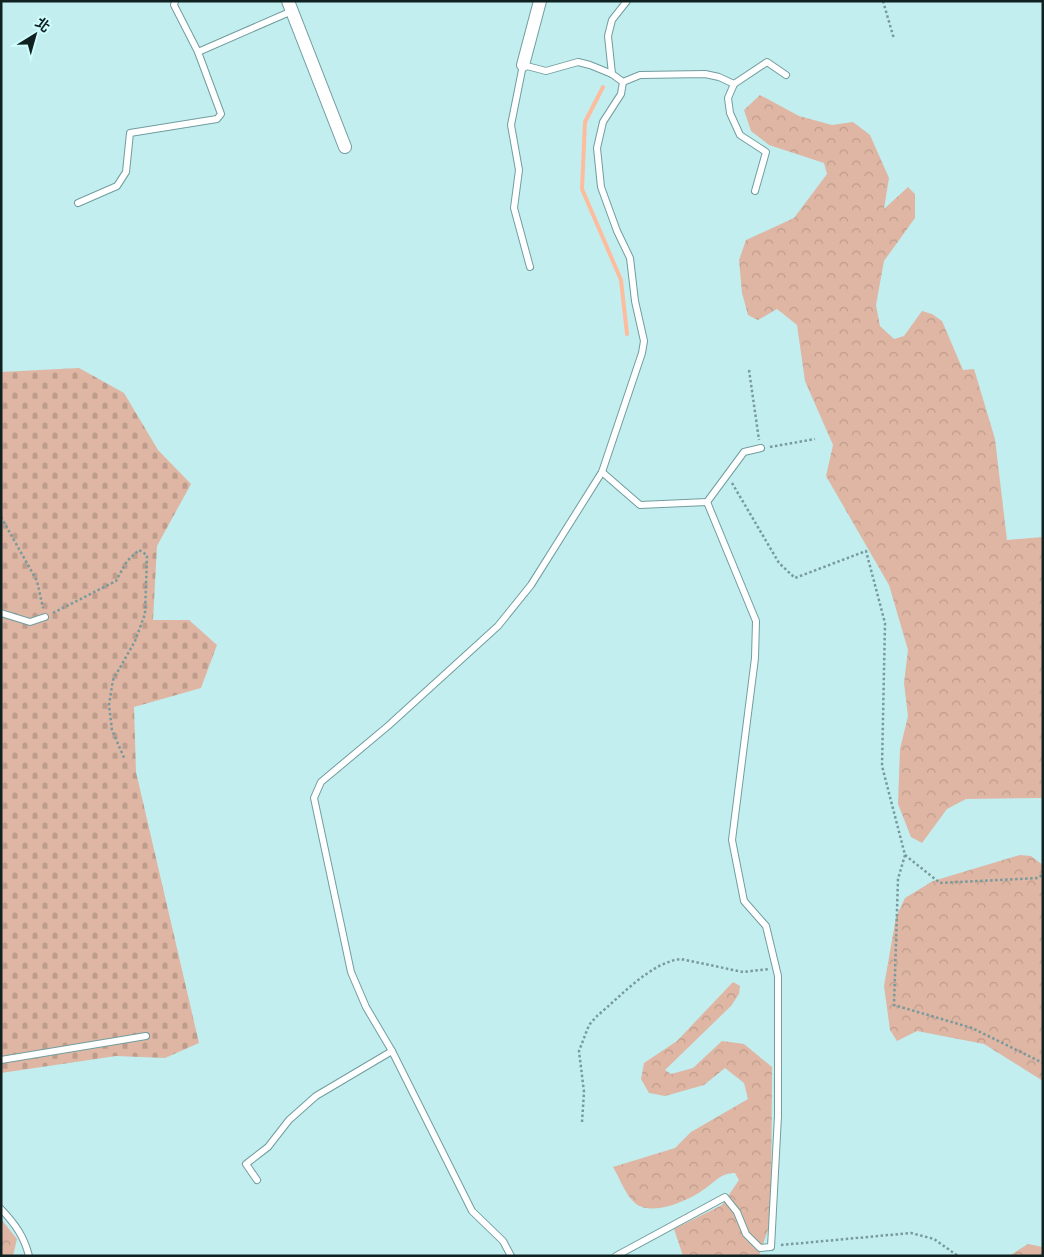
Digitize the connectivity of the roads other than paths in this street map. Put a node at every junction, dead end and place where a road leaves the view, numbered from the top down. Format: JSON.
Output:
{"nodes":[{"id":1,"x":176,"y":1,"type":"edge"},
{"id":2,"x":540,"y":1,"type":"edge"},
{"id":3,"x":627,"y":1,"type":"edge"},
{"id":4,"x":290,"y":6,"type":"edge"},
{"id":5,"x":198,"y":52,"type":"junction"},
{"id":6,"x":523,"y":65,"type":"junction"},
{"id":7,"x":612,"y":74,"type":"junction"},
{"id":8,"x":786,"y":75,"type":"dead end"},
{"id":9,"x":623,"y":82,"type":"junction"},
{"id":10,"x":734,"y":84,"type":"junction"},
{"id":11,"x":346,"y":147,"type":"dead end"},
{"id":12,"x":755,"y":191,"type":"dead end"},
{"id":13,"x":78,"y":203,"type":"dead end"},
{"id":14,"x":530,"y":267,"type":"dead end"},
{"id":15,"x":760,"y":448,"type":"road end"},
{"id":16,"x":602,"y":472,"type":"junction"},
{"id":17,"x":707,"y":502,"type":"junction"},
{"id":18,"x":1,"y":613,"type":"edge"},
{"id":19,"x":45,"y":617,"type":"road end"},
{"id":20,"x":146,"y":1036,"type":"dead end"},
{"id":21,"x":392,"y":1051,"type":"junction"},
{"id":22,"x":1,"y":1060,"type":"edge"},
{"id":23,"x":256,"y":1180,"type":"dead end"},
{"id":24,"x":1,"y":1209,"type":"edge"},
{"id":25,"x":29,"y":1256,"type":"edge"},
{"id":26,"x":511,"y":1256,"type":"edge"},
{"id":27,"x":616,"y":1256,"type":"edge"}],
"edges":[{"from":1,"to":5,"type":"lane"},
{"from":2,"to":6,"type":"street"},
{"from":3,"to":7,"type":"lane"},
{"from":4,"to":5,"type":"lane"},
{"from":4,"to":11,"type":"street"},
{"from":5,"to":13,"type":"lane"},
{"from":6,"to":7,"type":"lane"},
{"from":6,"to":14,"type":"lane"},
{"from":7,"to":9,"type":"lane"},
{"from":8,"to":10,"type":"lane"},
{"from":9,"to":10,"type":"lane"},
{"from":9,"to":16,"type":"lane"},
{"from":10,"to":12,"type":"lane"},
{"from":15,"to":17,"type":"lane"},
{"from":16,"to":17,"type":"lane"},
{"from":16,"to":21,"type":"lane"},
{"from":17,"to":27,"type":"lane"},
{"from":18,"to":19,"type":"lane"},
{"from":20,"to":22,"type":"lane"},
{"from":21,"to":23,"type":"lane"},
{"from":21,"to":26,"type":"lane"},
{"from":24,"to":25,"type":"lane"}]}
